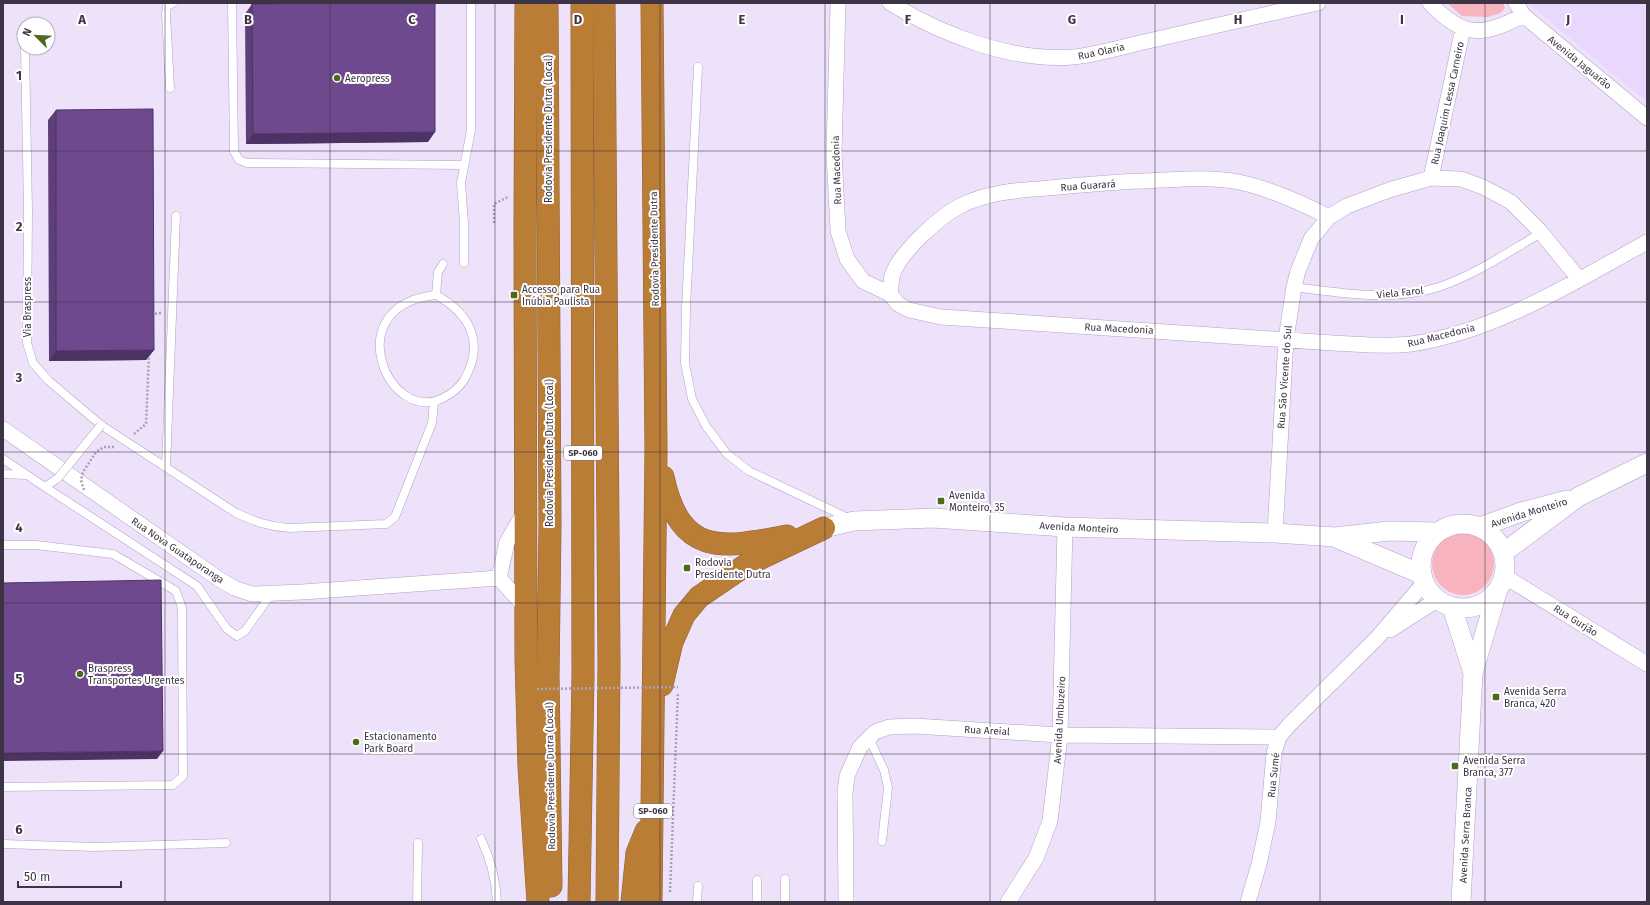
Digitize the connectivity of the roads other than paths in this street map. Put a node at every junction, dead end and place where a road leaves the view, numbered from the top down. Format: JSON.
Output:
{"nodes":[{"id":1,"x":172,"y":3,"type":"edge"},
{"id":2,"x":232,"y":3,"type":"edge"},
{"id":3,"x":471,"y":3,"type":"edge"},
{"id":4,"x":526,"y":3,"type":"edge"},
{"id":5,"x":547,"y":3,"type":"edge"},
{"id":6,"x":582,"y":3,"type":"edge"},
{"id":7,"x":604,"y":3,"type":"edge"},
{"id":8,"x":652,"y":3,"type":"edge"},
{"id":9,"x":838,"y":3,"type":"edge"},
{"id":10,"x":890,"y":3,"type":"edge"},
{"id":11,"x":1318,"y":3,"type":"edge"},
{"id":12,"x":1430,"y":3,"type":"edge"},
{"id":13,"x":1520,"y":9,"type":"edge"},
{"id":14,"x":1464,"y":28,"type":"junction"},
{"id":15,"x":25,"y":56,"type":"edge"},
{"id":16,"x":698,"y":68,"type":"dead end"},
{"id":17,"x":170,"y":88,"type":"dead end"},
{"id":18,"x":1647,"y":118,"type":"edge"},
{"id":19,"x":464,"y":165,"type":"junction"},
{"id":20,"x":1431,"y":178,"type":"junction"},
{"id":21,"x":176,"y":216,"type":"dead end"},
{"id":22,"x":1329,"y":217,"type":"junction"},
{"id":23,"x":1541,"y":233,"type":"junction"},
{"id":24,"x":1647,"y":242,"type":"edge"},
{"id":25,"x":464,"y":263,"type":"dead end"},
{"id":26,"x":443,"y":264,"type":"dead end"},
{"id":27,"x":1578,"y":280,"type":"junction"},
{"id":28,"x":1294,"y":286,"type":"junction"},
{"id":29,"x":890,"y":294,"type":"junction"},
{"id":30,"x":436,"y":295,"type":"junction"},
{"id":31,"x":1286,"y":339,"type":"junction"},
{"id":32,"x":434,"y":402,"type":"junction"},
{"id":33,"x":101,"y":425,"type":"junction"},
{"id":34,"x":3,"y":429,"type":"edge"},
{"id":35,"x":656,"y":448,"type":"junction"},
{"id":36,"x":3,"y":459,"type":"edge"},
{"id":37,"x":1647,"y":463,"type":"edge"},
{"id":38,"x":166,"y":466,"type":"junction"},
{"id":39,"x":3,"y":474,"type":"edge"},
{"id":40,"x":26,"y":475,"type":"junction"},
{"id":41,"x":45,"y":487,"type":"junction"},
{"id":42,"x":1578,"y":497,"type":"junction"},
{"id":43,"x":526,"y":511,"type":"junction"},
{"id":44,"x":854,"y":521,"type":"junction"},
{"id":45,"x":1065,"y":527,"type":"junction"},
{"id":46,"x":1480,"y":527,"type":"junction"},
{"id":47,"x":824,"y":528,"type":"junction"},
{"id":48,"x":1436,"y":532,"type":"junction"},
{"id":49,"x":1276,"y":533,"type":"junction"},
{"id":50,"x":1335,"y":537,"type":"junction"},
{"id":51,"x":3,"y":545,"type":"edge"},
{"id":52,"x":1503,"y":553,"type":"junction"},
{"id":53,"x":499,"y":578,"type":"junction"},
{"id":54,"x":1422,"y":578,"type":"junction"},
{"id":55,"x":1501,"y":583,"type":"junction"},
{"id":56,"x":272,"y":593,"type":"junction"},
{"id":57,"x":1444,"y":603,"type":"junction"},
{"id":58,"x":526,"y":608,"type":"junction"},
{"id":59,"x":1377,"y":638,"type":"junction"},
{"id":60,"x":1647,"y":664,"type":"edge"},
{"id":61,"x":1473,"y":673,"type":"junction"},
{"id":62,"x":654,"y":719,"type":"junction"},
{"id":63,"x":1060,"y":735,"type":"junction"},
{"id":64,"x":1279,"y":737,"type":"junction"},
{"id":65,"x":869,"y":738,"type":"junction"},
{"id":66,"x":3,"y":787,"type":"edge"},
{"id":67,"x":653,"y":815,"type":"junction"},
{"id":68,"x":482,"y":839,"type":"dead end"},
{"id":69,"x":882,"y":841,"type":"dead end"},
{"id":70,"x":418,"y":843,"type":"dead end"},
{"id":71,"x":3,"y":844,"type":"edge"},
{"id":72,"x":226,"y":844,"type":"dead end"},
{"id":73,"x":785,"y":879,"type":"dead end"},
{"id":74,"x":757,"y":880,"type":"dead end"},
{"id":75,"x":698,"y":886,"type":"dead end"},
{"id":76,"x":661,"y":898,"type":"edge"},
{"id":77,"x":417,"y":902,"type":"edge"},
{"id":78,"x":497,"y":902,"type":"edge"},
{"id":79,"x":538,"y":902,"type":"edge"},
{"id":80,"x":552,"y":902,"type":"edge"},
{"id":81,"x":579,"y":902,"type":"edge"},
{"id":82,"x":607,"y":902,"type":"edge"},
{"id":83,"x":632,"y":902,"type":"edge"},
{"id":84,"x":697,"y":902,"type":"edge"},
{"id":85,"x":757,"y":902,"type":"edge"},
{"id":86,"x":785,"y":902,"type":"edge"},
{"id":87,"x":846,"y":902,"type":"edge"},
{"id":88,"x":1008,"y":902,"type":"edge"},
{"id":89,"x":1248,"y":902,"type":"edge"},
{"id":90,"x":1461,"y":902,"type":"edge"}],
"edges":[{"from":1,"to":17,"type":"lane"},
{"from":2,"to":19,"type":"lane"},
{"from":3,"to":19,"type":"lane"},
{"from":4,"to":43,"type":"highway"},
{"from":5,"to":80,"type":"highway","name":"Rodovia Presidente Dutra (Local)","number":"SP-060"},
{"from":6,"to":81,"type":"highway","number":"SP-060"},
{"from":7,"to":82,"type":"highway","number":"SP-060"},
{"from":8,"to":35,"type":"highway","name":"Rodovia Presidente Dutra","number":"SP-060"},
{"from":9,"to":29,"type":"street","name":"Rua Macedonia"},
{"from":10,"to":11,"type":"street","name":"Rua Olaria"},
{"from":12,"to":14,"type":"street"},
{"from":13,"to":14,"type":"street"},
{"from":13,"to":18,"type":"street","name":"Avenida Jaguarão"},
{"from":14,"to":20,"type":"street","name":"Rua Joaquim Lessa Carneiro"},
{"from":15,"to":33,"type":"lane","name":"Via Braspress"},
{"from":16,"to":44,"type":"lane"},
{"from":19,"to":25,"type":"lane"},
{"from":20,"to":22,"type":"street","name":"Rua São Vicente do Sul"},
{"from":20,"to":23,"type":"street","name":"Rua São Vicente do Sul"},
{"from":21,"to":38,"type":"lane"},
{"from":22,"to":28,"type":"street","name":"Rua São Vicente do Sul"},
{"from":22,"to":29,"type":"street","name":"Rua Guarará"},
{"from":23,"to":27,"type":"street","name":"Rua São Vicente do Sul"},
{"from":23,"to":28,"type":"lane","name":"Viela Farol"},
{"from":24,"to":27,"type":"street","name":"Rua Macedonia"},
{"from":26,"to":30,"type":"lane"},
{"from":27,"to":31,"type":"street","name":"Rua Macedonia"},
{"from":28,"to":31,"type":"street","name":"Rua São Vicente do Sul"},
{"from":29,"to":31,"type":"street","name":"Rua Macedonia"},
{"from":30,"to":32,"type":"lane"},
{"from":30,"to":32,"type":"lane"},
{"from":31,"to":49,"type":"street","name":"Rua São Vicente do Sul"},
{"from":32,"to":38,"type":"lane","name":"Via Braspress"},
{"from":33,"to":38,"type":"lane","name":"Via Braspress"},
{"from":33,"to":41,"type":"lane","bridge":true},
{"from":34,"to":56,"type":"street","name":"Rua Nova Guataporanga"},
{"from":35,"to":47,"type":"highway"},
{"from":35,"to":62,"type":"highway","name":"Rodovia Presidente Dutra","number":"SP-060"},
{"from":36,"to":40,"type":"lane"},
{"from":37,"to":42,"type":"street","name":"Avenida Monteiro"},
{"from":39,"to":40,"type":"lane"},
{"from":40,"to":41,"type":"lane"},
{"from":41,"to":56,"type":"lane"},
{"from":42,"to":46,"type":"street","name":"Avenida Monteiro"},
{"from":42,"to":52,"type":"street","name":"Avenida Monteiro"},
{"from":43,"to":53,"type":"street"},
{"from":43,"to":58,"type":"highway"},
{"from":44,"to":45,"type":"street","name":"Avenida Monteiro"},
{"from":44,"to":47,"type":"street","name":"Avenida Monteiro"},
{"from":45,"to":49,"type":"street","name":"Avenida Monteiro"},
{"from":45,"to":63,"type":"street","name":"Avenida Umbuzeiro"},
{"from":46,"to":48,"type":"street"},
{"from":46,"to":52,"type":"street"},
{"from":47,"to":62,"type":"highway"},
{"from":48,"to":50,"type":"street","name":"Avenida Monteiro"},
{"from":48,"to":54,"type":"street"},
{"from":49,"to":50,"type":"street","name":"Avenida Monteiro"},
{"from":50,"to":54,"type":"street","name":"Avenida Monteiro"},
{"from":51,"to":66,"type":"lane"},
{"from":52,"to":55,"type":"street"},
{"from":53,"to":56,"type":"street","name":"Rua Nova Guataporanga"},
{"from":53,"to":58,"type":"street"},
{"from":54,"to":57,"type":"street"},
{"from":54,"to":59,"type":"street","name":"Rua Sumé"},
{"from":55,"to":57,"type":"street"},
{"from":55,"to":60,"type":"street","name":"Rua Gurjão"},
{"from":55,"to":61,"type":"street","name":"Avenida Serra Branca"},
{"from":57,"to":59,"type":"street","name":"Rua Sumé"},
{"from":57,"to":61,"type":"street","name":"Avenida Serra Branca"},
{"from":58,"to":79,"type":"highway"},
{"from":59,"to":64,"type":"street","name":"Rua Sumé"},
{"from":61,"to":90,"type":"street","name":"Avenida Serra Branca"},
{"from":62,"to":67,"type":"highway","name":"Rodovia Presidente Dutra","number":"SP-060"},
{"from":63,"to":64,"type":"street","name":"Rua Areial"},
{"from":63,"to":65,"type":"street","name":"Rua Areial"},
{"from":63,"to":88,"type":"street","name":"Avenida Umbuzeiro"},
{"from":64,"to":89,"type":"street","name":"Rua Sumé"},
{"from":65,"to":69,"type":"lane"},
{"from":65,"to":87,"type":"street","name":"Rua Areial"},
{"from":67,"to":76,"type":"highway","name":"Rodovia Presidente Dutra","number":"SP-060"},
{"from":67,"to":83,"type":"highway"},
{"from":68,"to":78,"type":"lane"},
{"from":70,"to":77,"type":"lane"},
{"from":71,"to":72,"type":"lane"},
{"from":73,"to":86,"type":"lane"},
{"from":74,"to":85,"type":"lane"},
{"from":75,"to":84,"type":"lane"}]}
